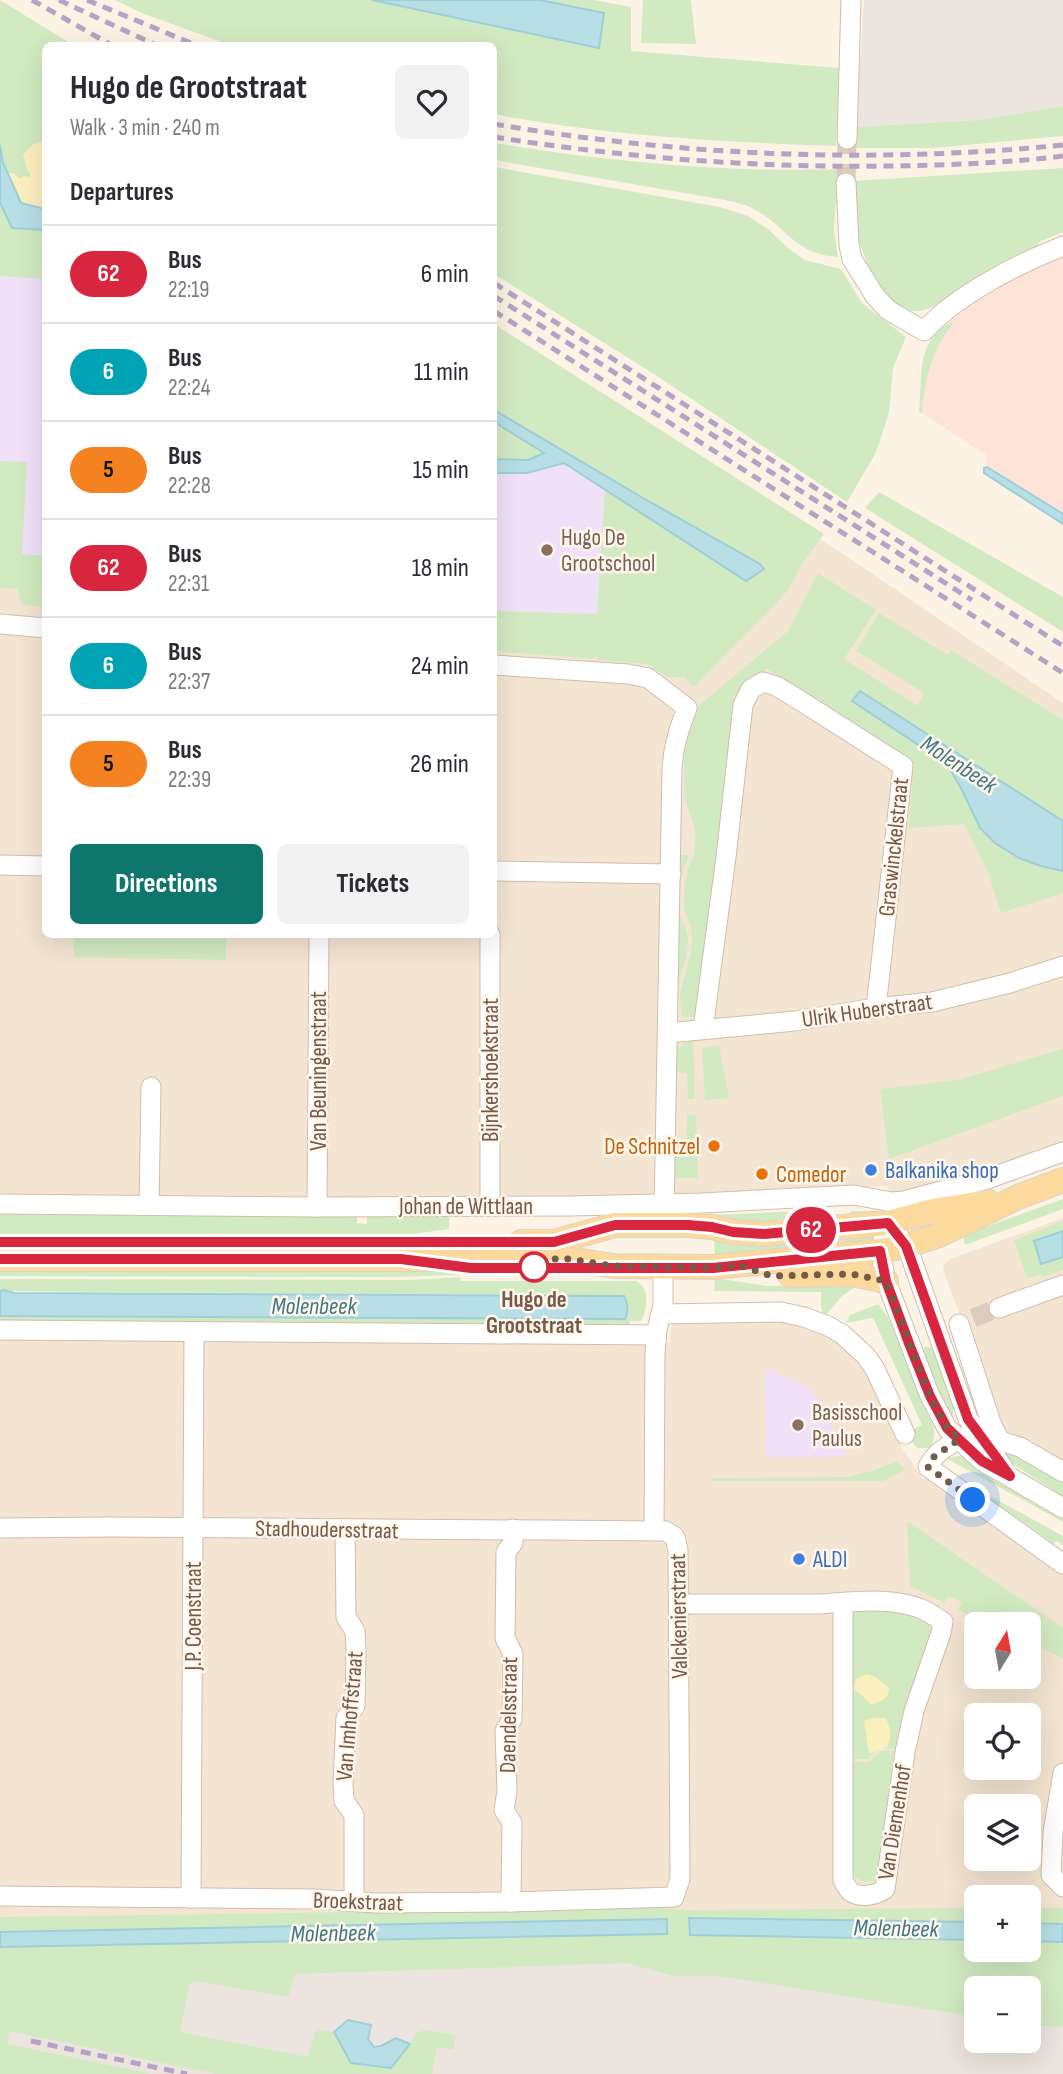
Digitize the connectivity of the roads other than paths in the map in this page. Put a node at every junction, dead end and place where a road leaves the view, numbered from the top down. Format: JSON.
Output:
{"nodes":[{"id":1,"x":851,"y":0,"type":"edge"},
{"id":2,"x":847,"y":139,"type":"tunnel mouth"},
{"id":3,"x":846,"y":183,"type":"tunnel mouth"},
{"id":4,"x":1063,"y":246,"type":"edge"},
{"id":5,"x":0,"y":624,"type":"edge"},
{"id":6,"x":42,"y":628,"type":"edge"},
{"id":7,"x":497,"y":665,"type":"edge"},
{"id":8,"x":0,"y":865,"type":"edge"},
{"id":9,"x":42,"y":866,"type":"edge"},
{"id":10,"x":497,"y":871,"type":"edge"},
{"id":11,"x":671,"y":874,"type":"junction"},
{"id":12,"x":319,"y":938,"type":"edge"},
{"id":13,"x":490,"y":938,"type":"edge"},
{"id":14,"x":1063,"y":966,"type":"edge"},
{"id":15,"x":876,"y":1008,"type":"junction"},
{"id":16,"x":703,"y":1029,"type":"junction"},
{"id":17,"x":668,"y":1033,"type":"junction"},
{"id":18,"x":151,"y":1087,"type":"dead end"},
{"id":19,"x":1063,"y":1152,"type":"edge"},
{"id":20,"x":1063,"y":1180,"type":"edge"},
{"id":21,"x":1018,"y":1197,"type":"junction"},
{"id":22,"x":0,"y":1204,"type":"edge"},
{"id":23,"x":149,"y":1205,"type":"junction"},
{"id":24,"x":490,"y":1206,"type":"junction"},
{"id":25,"x":317,"y":1207,"type":"junction"},
{"id":26,"x":672,"y":1218,"type":"junction"},
{"id":27,"x":888,"y":1223,"type":"junction"},
{"id":28,"x":635,"y":1226,"type":"junction"},
{"id":29,"x":0,"y":1242,"type":"edge"},
{"id":30,"x":906,"y":1246,"type":"junction"},
{"id":31,"x":880,"y":1251,"type":"junction"},
{"id":32,"x":0,"y":1259,"type":"edge"},
{"id":33,"x":738,"y":1265,"type":"junction"},
{"id":34,"x":637,"y":1267,"type":"junction"},
{"id":35,"x":675,"y":1267,"type":"junction"},
{"id":36,"x":886,"y":1281,"type":"junction"},
{"id":37,"x":1063,"y":1285,"type":"edge"},
{"id":38,"x":999,"y":1308,"type":"tunnel mouth"},
{"id":39,"x":662,"y":1314,"type":"junction"},
{"id":40,"x":0,"y":1330,"type":"edge"},
{"id":41,"x":194,"y":1333,"type":"junction"},
{"id":42,"x":656,"y":1335,"type":"junction"},
{"id":43,"x":937,"y":1335,"type":"junction"},
{"id":44,"x":910,"y":1346,"type":"junction"},
{"id":45,"x":976,"y":1432,"type":"junction"},
{"id":46,"x":905,"y":1434,"type":"dead end"},
{"id":47,"x":1063,"y":1472,"type":"edge"},
{"id":48,"x":1063,"y":1508,"type":"edge"},
{"id":49,"x":0,"y":1528,"type":"edge"},
{"id":50,"x":194,"y":1528,"type":"junction"},
{"id":51,"x":513,"y":1529,"type":"junction"},
{"id":52,"x":345,"y":1530,"type":"junction"},
{"id":53,"x":654,"y":1530,"type":"junction"},
{"id":54,"x":1063,"y":1564,"type":"edge"},
{"id":55,"x":843,"y":1603,"type":"junction"},
{"id":56,"x":679,"y":1604,"type":"junction"},
{"id":57,"x":1063,"y":1773,"type":"edge"},
{"id":58,"x":1063,"y":1887,"type":"edge"},
{"id":59,"x":0,"y":1896,"type":"edge"},
{"id":60,"x":674,"y":1897,"type":"joint"},
{"id":61,"x":191,"y":1898,"type":"junction"},
{"id":62,"x":354,"y":1901,"type":"junction"},
{"id":63,"x":511,"y":1902,"type":"junction"}],
"edges":[{"from":1,"to":2,"type":"street"},
{"from":3,"to":4,"type":"street"},
{"from":5,"to":6,"type":"street"},
{"from":7,"to":11,"type":"street"},
{"from":8,"to":9,"type":"street"},
{"from":10,"to":11,"type":"street"},
{"from":11,"to":17,"type":"street"},
{"from":12,"to":25,"type":"street","name":"Van Beuningenstraat"},
{"from":13,"to":24,"type":"street","name":"Bijnkershoekstraat"},
{"from":14,"to":15,"type":"street","name":"Ulrik Huberstraat"},
{"from":15,"to":16,"type":"street","name":"Ulrik Huberstraat"},
{"from":15,"to":16,"type":"street","name":"Graswinckelstraat"},
{"from":16,"to":17,"type":"street","name":"Ulrik Huberstraat"},
{"from":17,"to":26,"type":"street"},
{"from":18,"to":23,"type":"street"},
{"from":19,"to":26,"type":"street","name":"Johan de Wittlaan"},
{"from":20,"to":21,"type":"main road"},
{"from":21,"to":27,"type":"main road","name":"Johan de Wittlaan"},
{"from":21,"to":30,"type":"main road"},
{"from":22,"to":23,"type":"street","name":"Johan de Wittlaan"},
{"from":23,"to":25,"type":"street","name":"Johan de Wittlaan"},
{"from":24,"to":25,"type":"street","name":"Johan de Wittlaan"},
{"from":24,"to":26,"type":"street","name":"Johan de Wittlaan"},
{"from":26,"to":27,"type":"main road","name":"Johan de Wittlaan"},
{"from":26,"to":28,"type":"main road","name":"Johan de Wittlaan"},
{"from":26,"to":35,"type":"main road"},
{"from":27,"to":30,"type":"street"},
{"from":27,"to":31,"type":"street"},
{"from":28,"to":29,"type":"main road","name":"Johan de Wittlaan"},
{"from":28,"to":34,"type":"main road"},
{"from":30,"to":31,"type":"main road"},
{"from":30,"to":43,"type":"street"},
{"from":31,"to":33,"type":"main road"},
{"from":31,"to":36,"type":"street"},
{"from":32,"to":34,"type":"main road"},
{"from":33,"to":35,"type":"main road"},
{"from":33,"to":36,"type":"main road"},
{"from":34,"to":35,"type":"main road"},
{"from":35,"to":39,"type":"street","name":"Valckenierstraat"},
{"from":36,"to":44,"type":"street"},
{"from":37,"to":38,"type":"street"},
{"from":39,"to":42,"type":"street","name":"Valckenierstraat"},
{"from":39,"to":46,"type":"street"},
{"from":40,"to":41,"type":"street"},
{"from":41,"to":42,"type":"street"},
{"from":41,"to":50,"type":"street","name":"J.P. Coenstraat"},
{"from":42,"to":53,"type":"street","name":"Valckenierstraat"},
{"from":43,"to":44,"type":"street"},
{"from":43,"to":45,"type":"street"},
{"from":43,"to":45,"type":"street"},
{"from":44,"to":45,"type":"street"},
{"from":45,"to":47,"type":"street"},
{"from":45,"to":48,"type":"street"},
{"from":45,"to":54,"type":"street"},
{"from":49,"to":50,"type":"street","name":"Stadhoudersstraat"},
{"from":50,"to":52,"type":"street","name":"Stadhoudersstraat"},
{"from":50,"to":61,"type":"street","name":"J.P. Coenstraat"},
{"from":51,"to":52,"type":"street","name":"Stadhoudersstraat"},
{"from":51,"to":53,"type":"street","name":"Stadhoudersstraat"},
{"from":51,"to":63,"type":"street","name":"Daendelsstraat"},
{"from":52,"to":62,"type":"street","name":"Van Imhoffstraat"},
{"from":53,"to":56,"type":"street","name":"Valckenierstraat"},
{"from":55,"to":55,"type":"street","name":"Van Diemenhof"},
{"from":55,"to":56,"type":"street","name":"Van Diemenhof"},
{"from":56,"to":60,"type":"street","name":"Valckenierstraat"},
{"from":57,"to":58,"type":"street"},
{"from":59,"to":61,"type":"street","name":"Broekstraat"},
{"from":60,"to":63,"type":"street","name":"Broekstraat"},
{"from":61,"to":62,"type":"street","name":"Broekstraat"},
{"from":62,"to":63,"type":"street","name":"Broekstraat"}]}
